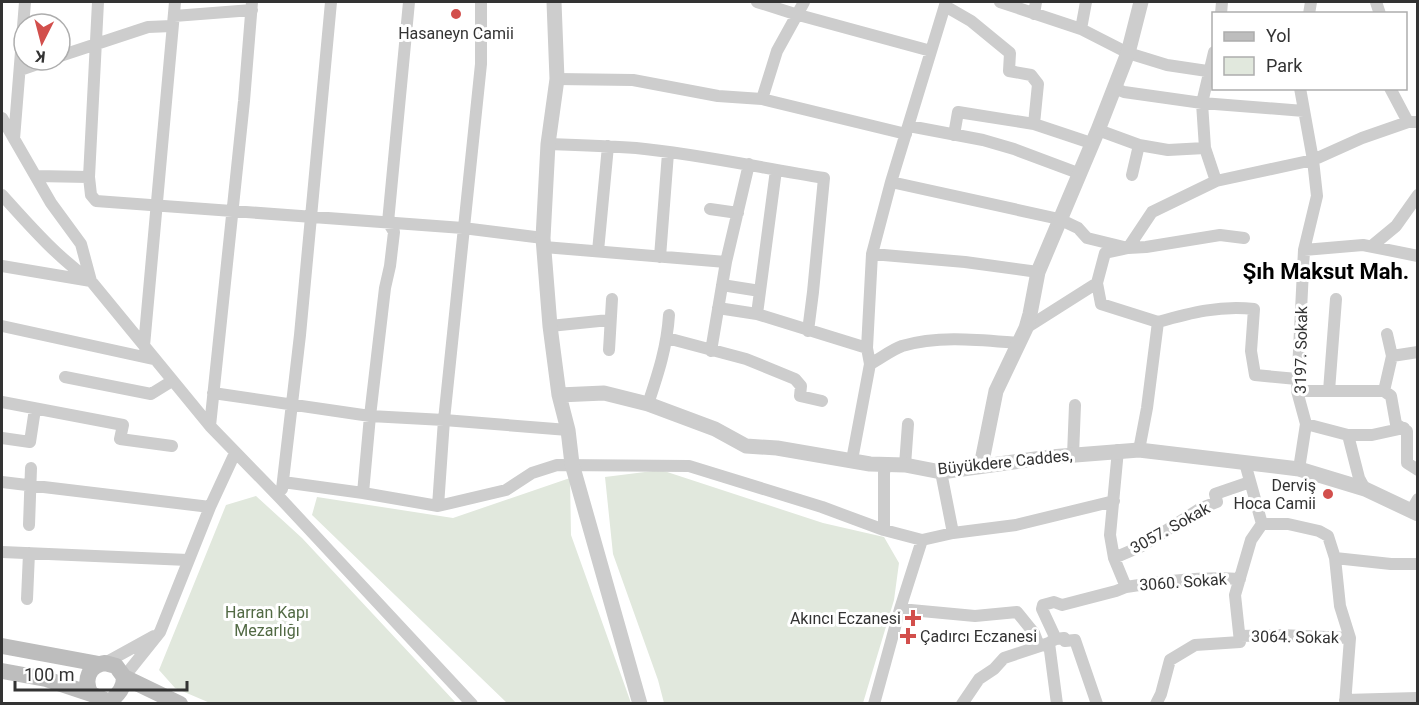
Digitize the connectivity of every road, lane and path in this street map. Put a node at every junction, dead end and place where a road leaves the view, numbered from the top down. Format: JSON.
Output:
{"nodes":[{"id":1,"x":98,"y":2,"type":"edge"},
{"id":2,"x":175,"y":2,"type":"edge"},
{"id":3,"x":331,"y":2,"type":"edge"},
{"id":4,"x":409,"y":2,"type":"edge"},
{"id":5,"x":481,"y":2,"type":"edge"},
{"id":6,"x":554,"y":2,"type":"edge"},
{"id":7,"x":757,"y":2,"type":"edge"},
{"id":8,"x":804,"y":2,"type":"edge"},
{"id":9,"x":1000,"y":2,"type":"edge"},
{"id":10,"x":1036,"y":2,"type":"edge"},
{"id":11,"x":1086,"y":2,"type":"edge"},
{"id":12,"x":1141,"y":2,"type":"edge"},
{"id":13,"x":946,"y":4,"type":"edge"},
{"id":14,"x":252,"y":6,"type":"edge"},
{"id":15,"x":795,"y":15,"type":"junction"},
{"id":16,"x":1034,"y":15,"type":"junction"},
{"id":17,"x":173,"y":21,"type":"junction"},
{"id":18,"x":1081,"y":29,"type":"junction"},
{"id":19,"x":96,"y":43,"type":"junction"},
{"id":20,"x":931,"y":51,"type":"junction"},
{"id":21,"x":72,"y":52,"type":"edge"},
{"id":22,"x":1128,"y":53,"type":"junction"},
{"id":23,"x":20,"y":72,"type":"edge"},
{"id":24,"x":1211,"y":72,"type":"edge"},
{"id":25,"x":557,"y":79,"type":"junction"},
{"id":26,"x":1114,"y":88,"type":"junction"},
{"id":27,"x":1300,"y":90,"type":"edge"},
{"id":28,"x":1391,"y":90,"type":"edge"},
{"id":29,"x":762,"y":99,"type":"junction"},
{"id":30,"x":1202,"y":104,"type":"junction"},
{"id":31,"x":1304,"y":111,"type":"junction"},
{"id":32,"x":2,"y":118,"type":"edge"},
{"id":33,"x":1413,"y":122,"type":"edge"},
{"id":34,"x":1034,"y":124,"type":"junction"},
{"id":35,"x":907,"y":130,"type":"junction"},
{"id":36,"x":954,"y":135,"type":"junction"},
{"id":37,"x":1094,"y":137,"type":"junction"},
{"id":38,"x":14,"y":139,"type":"junction"},
{"id":39,"x":548,"y":144,"type":"junction"},
{"id":40,"x":1139,"y":145,"type":"junction"},
{"id":41,"x":608,"y":146,"type":"junction"},
{"id":42,"x":1205,"y":148,"type":"junction"},
{"id":43,"x":668,"y":153,"type":"junction"},
{"id":44,"x":1313,"y":160,"type":"junction"},
{"id":45,"x":749,"y":164,"type":"junction"},
{"id":46,"x":776,"y":170,"type":"junction"},
{"id":47,"x":1078,"y":173,"type":"junction"},
{"id":48,"x":1132,"y":175,"type":"dead end"},
{"id":49,"x":36,"y":176,"type":"junction"},
{"id":50,"x":89,"y":177,"type":"junction"},
{"id":51,"x":1216,"y":181,"type":"junction"},
{"id":52,"x":891,"y":182,"type":"junction"},
{"id":53,"x":2,"y":195,"type":"edge"},
{"id":54,"x":1418,"y":195,"type":"edge"},
{"id":55,"x":155,"y":204,"type":"junction"},
{"id":56,"x":710,"y":209,"type":"dead end"},
{"id":57,"x":233,"y":210,"type":"junction"},
{"id":58,"x":738,"y":213,"type":"junction"},
{"id":59,"x":312,"y":216,"type":"junction"},
{"id":60,"x":1059,"y":219,"type":"junction"},
{"id":61,"x":388,"y":222,"type":"junction"},
{"id":62,"x":463,"y":228,"type":"junction"},
{"id":63,"x":1244,"y":238,"type":"dead end"},
{"id":64,"x":544,"y":243,"type":"junction"},
{"id":65,"x":1373,"y":245,"type":"junction"},
{"id":66,"x":1128,"y":248,"type":"junction"},
{"id":67,"x":1304,"y":250,"type":"junction"},
{"id":68,"x":598,"y":251,"type":"junction"},
{"id":69,"x":872,"y":254,"type":"junction"},
{"id":70,"x":1418,"y":256,"type":"edge"},
{"id":71,"x":660,"y":257,"type":"junction"},
{"id":72,"x":726,"y":262,"type":"junction"},
{"id":73,"x":2,"y":266,"type":"edge"},
{"id":74,"x":1038,"y":272,"type":"junction"},
{"id":75,"x":91,"y":281,"type":"junction"},
{"id":76,"x":1097,"y":283,"type":"junction"},
{"id":77,"x":722,"y":285,"type":"junction"},
{"id":78,"x":760,"y":291,"type":"junction"},
{"id":79,"x":1336,"y":298,"type":"dead end"},
{"id":80,"x":612,"y":299,"type":"dead end"},
{"id":81,"x":718,"y":308,"type":"junction"},
{"id":82,"x":757,"y":314,"type":"junction"},
{"id":83,"x":669,"y":315,"type":"dead end"},
{"id":84,"x":609,"y":320,"type":"junction"},
{"id":85,"x":1158,"y":322,"type":"junction"},
{"id":86,"x":2,"y":326,"type":"edge"},
{"id":87,"x":550,"y":326,"type":"junction"},
{"id":88,"x":1026,"y":328,"type":"junction"},
{"id":89,"x":808,"y":331,"type":"junction"},
{"id":90,"x":1387,"y":334,"type":"dead end"},
{"id":91,"x":667,"y":338,"type":"junction"},
{"id":92,"x":1018,"y":343,"type":"junction"},
{"id":93,"x":144,"y":346,"type":"junction"},
{"id":94,"x":867,"y":348,"type":"junction"},
{"id":95,"x":609,"y":350,"type":"dead end"},
{"id":96,"x":711,"y":351,"type":"junction"},
{"id":97,"x":1418,"y":352,"type":"edge"},
{"id":98,"x":1392,"y":356,"type":"junction"},
{"id":99,"x":153,"y":359,"type":"junction"},
{"id":100,"x":870,"y":364,"type":"junction"},
{"id":101,"x":65,"y":377,"type":"dead end"},
{"id":102,"x":172,"y":381,"type":"junction"},
{"id":103,"x":1297,"y":385,"type":"junction"},
{"id":104,"x":1329,"y":391,"type":"junction"},
{"id":105,"x":1384,"y":391,"type":"junction"},
{"id":106,"x":213,"y":393,"type":"junction"},
{"id":107,"x":559,"y":395,"type":"junction"},
{"id":108,"x":822,"y":401,"type":"dead end"},
{"id":109,"x":2,"y":402,"type":"edge"},
{"id":110,"x":648,"y":404,"type":"junction"},
{"id":111,"x":292,"y":405,"type":"junction"},
{"id":112,"x":1075,"y":405,"type":"dead end"},
{"id":113,"x":35,"y":410,"type":"junction"},
{"id":114,"x":370,"y":416,"type":"junction"},
{"id":115,"x":444,"y":420,"type":"junction"},
{"id":116,"x":908,"y":424,"type":"dead end"},
{"id":117,"x":1306,"y":424,"type":"junction"},
{"id":118,"x":210,"y":426,"type":"junction"},
{"id":119,"x":1404,"y":428,"type":"junction"},
{"id":120,"x":568,"y":430,"type":"junction"},
{"id":121,"x":1348,"y":435,"type":"junction"},
{"id":122,"x":2,"y":438,"type":"edge"},
{"id":123,"x":172,"y":446,"type":"dead end"},
{"id":124,"x":1118,"y":450,"type":"junction"},
{"id":125,"x":1139,"y":450,"type":"junction"},
{"id":126,"x":236,"y":453,"type":"junction"},
{"id":127,"x":1073,"y":454,"type":"junction"},
{"id":128,"x":852,"y":460,"type":"junction"},
{"id":129,"x":886,"y":463,"type":"junction"},
{"id":130,"x":1245,"y":463,"type":"junction"},
{"id":131,"x":572,"y":464,"type":"junction"},
{"id":132,"x":905,"y":465,"type":"junction"},
{"id":133,"x":981,"y":466,"type":"junction"},
{"id":134,"x":32,"y":468,"type":"dead end"},
{"id":135,"x":1299,"y":469,"type":"junction"},
{"id":136,"x":1418,"y":470,"type":"edge"},
{"id":137,"x":941,"y":472,"type":"junction"},
{"id":138,"x":2,"y":482,"type":"edge"},
{"id":139,"x":283,"y":482,"type":"junction"},
{"id":140,"x":1250,"y":482,"type":"junction"},
{"id":141,"x":30,"y":485,"type":"junction"},
{"id":142,"x":1365,"y":489,"type":"junction"},
{"id":143,"x":363,"y":493,"type":"junction"},
{"id":144,"x":281,"y":499,"type":"junction"},
{"id":145,"x":1114,"y":501,"type":"junction"},
{"id":146,"x":438,"y":506,"type":"junction"},
{"id":147,"x":210,"y":507,"type":"junction"},
{"id":148,"x":1415,"y":508,"type":"edge"},
{"id":149,"x":1262,"y":524,"type":"junction"},
{"id":150,"x":29,"y":525,"type":"dead end"},
{"id":151,"x":884,"y":530,"type":"junction"},
{"id":152,"x":953,"y":533,"type":"junction"},
{"id":153,"x":922,"y":540,"type":"junction"},
{"id":154,"x":2,"y":552,"type":"edge"},
{"id":155,"x":29,"y":553,"type":"junction"},
{"id":156,"x":1114,"y":558,"type":"junction"},
{"id":157,"x":1335,"y":558,"type":"junction"},
{"id":158,"x":188,"y":560,"type":"junction"},
{"id":159,"x":1418,"y":564,"type":"edge"},
{"id":160,"x":1240,"y":579,"type":"junction"},
{"id":161,"x":1126,"y":586,"type":"junction"},
{"id":162,"x":27,"y":599,"type":"dead end"},
{"id":163,"x":900,"y":609,"type":"junction"},
{"id":164,"x":160,"y":632,"type":"junction"},
{"id":165,"x":1350,"y":638,"type":"junction"},
{"id":166,"x":1240,"y":639,"type":"junction"},
{"id":167,"x":1048,"y":643,"type":"junction"},
{"id":168,"x":2,"y":646,"type":"edge"},
{"id":169,"x":102,"y":663,"type":"junction"},
{"id":170,"x":2,"y":671,"type":"edge"},
{"id":171,"x":124,"y":677,"type":"junction"},
{"id":172,"x":91,"y":694,"type":"junction"},
{"id":173,"x":1417,"y":696,"type":"edge"},
{"id":174,"x":1345,"y":702,"type":"edge"},
{"id":175,"x":113,"y":703,"type":"edge"},
{"id":176,"x":180,"y":704,"type":"edge"},
{"id":177,"x":472,"y":704,"type":"edge"},
{"id":178,"x":640,"y":704,"type":"edge"},
{"id":179,"x":874,"y":704,"type":"edge"},
{"id":180,"x":962,"y":704,"type":"edge"},
{"id":181,"x":1057,"y":704,"type":"edge"},
{"id":182,"x":1097,"y":704,"type":"edge"},
{"id":183,"x":1156,"y":704,"type":"edge"}],
"edges":[{"from":1,"to":19,"type":"street"},
{"from":2,"to":17,"type":"street"},
{"from":3,"to":59,"type":"street"},
{"from":4,"to":61,"type":"street"},
{"from":5,"to":62,"type":"street"},
{"from":6,"to":25,"type":"street"},
{"from":7,"to":15,"type":"street"},
{"from":8,"to":15,"type":"street"},
{"from":9,"to":16,"type":"street"},
{"from":10,"to":16,"type":"street"},
{"from":11,"to":18,"type":"street"},
{"from":12,"to":22,"type":"street"},
{"from":13,"to":20,"type":"street"},
{"from":13,"to":34,"type":"street"},
{"from":14,"to":17,"type":"street"},
{"from":14,"to":57,"type":"street"},
{"from":15,"to":20,"type":"street"},
{"from":15,"to":29,"type":"street"},
{"from":16,"to":18,"type":"street"},
{"from":17,"to":19,"type":"street"},
{"from":17,"to":55,"type":"street"},
{"from":18,"to":22,"type":"street"},
{"from":19,"to":21,"type":"street"},
{"from":19,"to":50,"type":"street"},
{"from":20,"to":35,"type":"street"},
{"from":22,"to":24,"type":"street"},
{"from":22,"to":26,"type":"street"},
{"from":23,"to":38,"type":"street"},
{"from":24,"to":30,"type":"street"},
{"from":25,"to":29,"type":"street"},
{"from":25,"to":39,"type":"street"},
{"from":26,"to":30,"type":"street"},
{"from":26,"to":37,"type":"street"},
{"from":27,"to":31,"type":"street","name":"3197. Sokak"},
{"from":28,"to":33,"type":"street"},
{"from":29,"to":35,"type":"street"},
{"from":30,"to":31,"type":"street"},
{"from":30,"to":42,"type":"street"},
{"from":31,"to":44,"type":"street","name":"3197. Sokak"},
{"from":32,"to":38,"type":"street"},
{"from":33,"to":44,"type":"street"},
{"from":34,"to":36,"type":"street"},
{"from":34,"to":37,"type":"street"},
{"from":35,"to":36,"type":"street"},
{"from":35,"to":52,"type":"street"},
{"from":36,"to":47,"type":"street"},
{"from":37,"to":40,"type":"street"},
{"from":37,"to":47,"type":"street"},
{"from":38,"to":49,"type":"street"},
{"from":39,"to":41,"type":"street"},
{"from":39,"to":64,"type":"street"},
{"from":40,"to":42,"type":"street"},
{"from":40,"to":48,"type":"street"},
{"from":41,"to":43,"type":"street"},
{"from":41,"to":68,"type":"street"},
{"from":42,"to":51,"type":"street"},
{"from":43,"to":45,"type":"street"},
{"from":43,"to":71,"type":"street"},
{"from":44,"to":51,"type":"street"},
{"from":44,"to":67,"type":"street","name":"3197. Sokak"},
{"from":45,"to":46,"type":"street"},
{"from":45,"to":58,"type":"street"},
{"from":46,"to":78,"type":"street"},
{"from":46,"to":89,"type":"street"},
{"from":47,"to":60,"type":"street"},
{"from":49,"to":50,"type":"street"},
{"from":49,"to":75,"type":"street"},
{"from":50,"to":55,"type":"street"},
{"from":51,"to":66,"type":"street"},
{"from":52,"to":60,"type":"street"},
{"from":52,"to":69,"type":"street"},
{"from":53,"to":75,"type":"street"},
{"from":54,"to":65,"type":"street"},
{"from":55,"to":57,"type":"street"},
{"from":55,"to":93,"type":"street"},
{"from":56,"to":58,"type":"street"},
{"from":57,"to":59,"type":"street"},
{"from":57,"to":106,"type":"street"},
{"from":58,"to":72,"type":"street"},
{"from":59,"to":61,"type":"street"},
{"from":59,"to":111,"type":"street"},
{"from":60,"to":66,"type":"street"},
{"from":60,"to":74,"type":"street"},
{"from":61,"to":62,"type":"street"},
{"from":61,"to":114,"type":"street"},
{"from":62,"to":64,"type":"street"},
{"from":62,"to":115,"type":"street"},
{"from":63,"to":66,"type":"street"},
{"from":64,"to":68,"type":"street"},
{"from":64,"to":87,"type":"street"},
{"from":65,"to":67,"type":"street"},
{"from":65,"to":70,"type":"street"},
{"from":66,"to":76,"type":"street"},
{"from":67,"to":103,"type":"street","name":"3197. Sokak"},
{"from":68,"to":71,"type":"street"},
{"from":69,"to":74,"type":"street"},
{"from":69,"to":94,"type":"street"},
{"from":71,"to":72,"type":"street"},
{"from":72,"to":77,"type":"street"},
{"from":73,"to":75,"type":"street"},
{"from":74,"to":88,"type":"street"},
{"from":75,"to":93,"type":"street"},
{"from":76,"to":85,"type":"street"},
{"from":76,"to":88,"type":"street"},
{"from":77,"to":78,"type":"street"},
{"from":77,"to":81,"type":"street"},
{"from":78,"to":82,"type":"street"},
{"from":79,"to":104,"type":"street"},
{"from":80,"to":84,"type":"street"},
{"from":81,"to":82,"type":"street"},
{"from":81,"to":96,"type":"street"},
{"from":82,"to":89,"type":"street"},
{"from":83,"to":91,"type":"street"},
{"from":84,"to":87,"type":"street"},
{"from":84,"to":95,"type":"street"},
{"from":85,"to":103,"type":"street"},
{"from":85,"to":125,"type":"street"},
{"from":86,"to":99,"type":"street"},
{"from":87,"to":107,"type":"street"},
{"from":88,"to":92,"type":"street"},
{"from":89,"to":94,"type":"street"},
{"from":90,"to":98,"type":"street"},
{"from":91,"to":96,"type":"street"},
{"from":91,"to":110,"type":"street"},
{"from":92,"to":100,"type":"street"},
{"from":92,"to":133,"type":"street"},
{"from":93,"to":99,"type":"street"},
{"from":94,"to":100,"type":"street"},
{"from":96,"to":108,"type":"street"},
{"from":97,"to":98,"type":"street"},
{"from":98,"to":105,"type":"street"},
{"from":99,"to":102,"type":"street"},
{"from":100,"to":128,"type":"street"},
{"from":101,"to":102,"type":"street"},
{"from":102,"to":118,"type":"street"},
{"from":103,"to":104,"type":"street"},
{"from":103,"to":117,"type":"street","name":"3197. Sokak"},
{"from":104,"to":105,"type":"street"},
{"from":105,"to":119,"type":"street"},
{"from":106,"to":111,"type":"street"},
{"from":106,"to":118,"type":"street"},
{"from":107,"to":110,"type":"street","name":"Büyükdere Caddes,"},
{"from":107,"to":120,"type":"street"},
{"from":109,"to":113,"type":"street"},
{"from":110,"to":128,"type":"street","name":"Büyükdere Caddes,"},
{"from":111,"to":114,"type":"street"},
{"from":111,"to":139,"type":"street"},
{"from":112,"to":127,"type":"street"},
{"from":113,"to":122,"type":"street"},
{"from":113,"to":123,"type":"street"},
{"from":114,"to":115,"type":"street"},
{"from":114,"to":143,"type":"street"},
{"from":115,"to":120,"type":"street"},
{"from":115,"to":146,"type":"street"},
{"from":116,"to":132,"type":"street"},
{"from":117,"to":121,"type":"street"},
{"from":117,"to":135,"type":"street","name":"3197. Sokak"},
{"from":118,"to":126,"type":"street"},
{"from":119,"to":121,"type":"street"},
{"from":119,"to":136,"type":"street"},
{"from":120,"to":131,"type":"street"},
{"from":121,"to":142,"type":"street"},
{"from":124,"to":125,"type":"street","name":"Büyükdere Caddes,"},
{"from":124,"to":127,"type":"street","name":"Büyükdere Caddes,"},
{"from":124,"to":145,"type":"street"},
{"from":125,"to":130,"type":"street","name":"Büyükdere Caddes,"},
{"from":126,"to":144,"type":"street"},
{"from":126,"to":147,"type":"street"},
{"from":127,"to":133,"type":"street","name":"Büyükdere Caddes,"},
{"from":128,"to":129,"type":"street","name":"Büyükdere Caddes,"},
{"from":129,"to":132,"type":"street","name":"Büyükdere Caddes,"},
{"from":129,"to":151,"type":"street"},
{"from":130,"to":135,"type":"street","name":"Büyükdere Caddes,"},
{"from":130,"to":140,"type":"street"},
{"from":131,"to":146,"type":"street"},
{"from":131,"to":151,"type":"street"},
{"from":131,"to":178,"type":"street"},
{"from":132,"to":137,"type":"street","name":"Büyükdere Caddes,"},
{"from":133,"to":137,"type":"street","name":"Büyükdere Caddes,"},
{"from":134,"to":141,"type":"street"},
{"from":135,"to":142,"type":"street","name":"Büyükdere Caddes,"},
{"from":137,"to":152,"type":"street"},
{"from":138,"to":141,"type":"street"},
{"from":139,"to":143,"type":"street"},
{"from":139,"to":144,"type":"street"},
{"from":140,"to":149,"type":"street"},
{"from":140,"to":156,"type":"street","name":"3057. Sokak"},
{"from":141,"to":147,"type":"street"},
{"from":141,"to":150,"type":"street"},
{"from":142,"to":148,"type":"street","name":"Büyükdere Caddes,"},
{"from":143,"to":146,"type":"street"},
{"from":144,"to":177,"type":"street"},
{"from":145,"to":152,"type":"street"},
{"from":145,"to":156,"type":"street"},
{"from":147,"to":158,"type":"street"},
{"from":149,"to":157,"type":"street"},
{"from":149,"to":160,"type":"street"},
{"from":151,"to":153,"type":"street"},
{"from":152,"to":153,"type":"street"},
{"from":153,"to":163,"type":"street"},
{"from":154,"to":155,"type":"street"},
{"from":155,"to":158,"type":"street"},
{"from":155,"to":162,"type":"street"},
{"from":156,"to":161,"type":"street"},
{"from":157,"to":159,"type":"street"},
{"from":157,"to":165,"type":"street"},
{"from":158,"to":164,"type":"street"},
{"from":160,"to":161,"type":"street","name":"3060. Sokak"},
{"from":160,"to":166,"type":"street"},
{"from":161,"to":167,"type":"street","name":"3060. Sokak"},
{"from":163,"to":167,"type":"street"},
{"from":163,"to":179,"type":"street"},
{"from":164,"to":169,"type":"street"},
{"from":164,"to":171,"type":"street"},
{"from":165,"to":166,"type":"street","name":"3064. Sokak"},
{"from":165,"to":174,"type":"street"},
{"from":166,"to":183,"type":"street","name":"3064. Sokak"},
{"from":167,"to":180,"type":"street"},
{"from":167,"to":181,"type":"street"},
{"from":167,"to":182,"type":"street"},
{"from":168,"to":169,"type":"main road"},
{"from":169,"to":171,"type":"main road"},
{"from":169,"to":172,"type":"main road"},
{"from":170,"to":172,"type":"main road"},
{"from":171,"to":175,"type":"main road"},
{"from":171,"to":176,"type":"main road"},
{"from":172,"to":175,"type":"main road"},
{"from":173,"to":174,"type":"street"}]}
